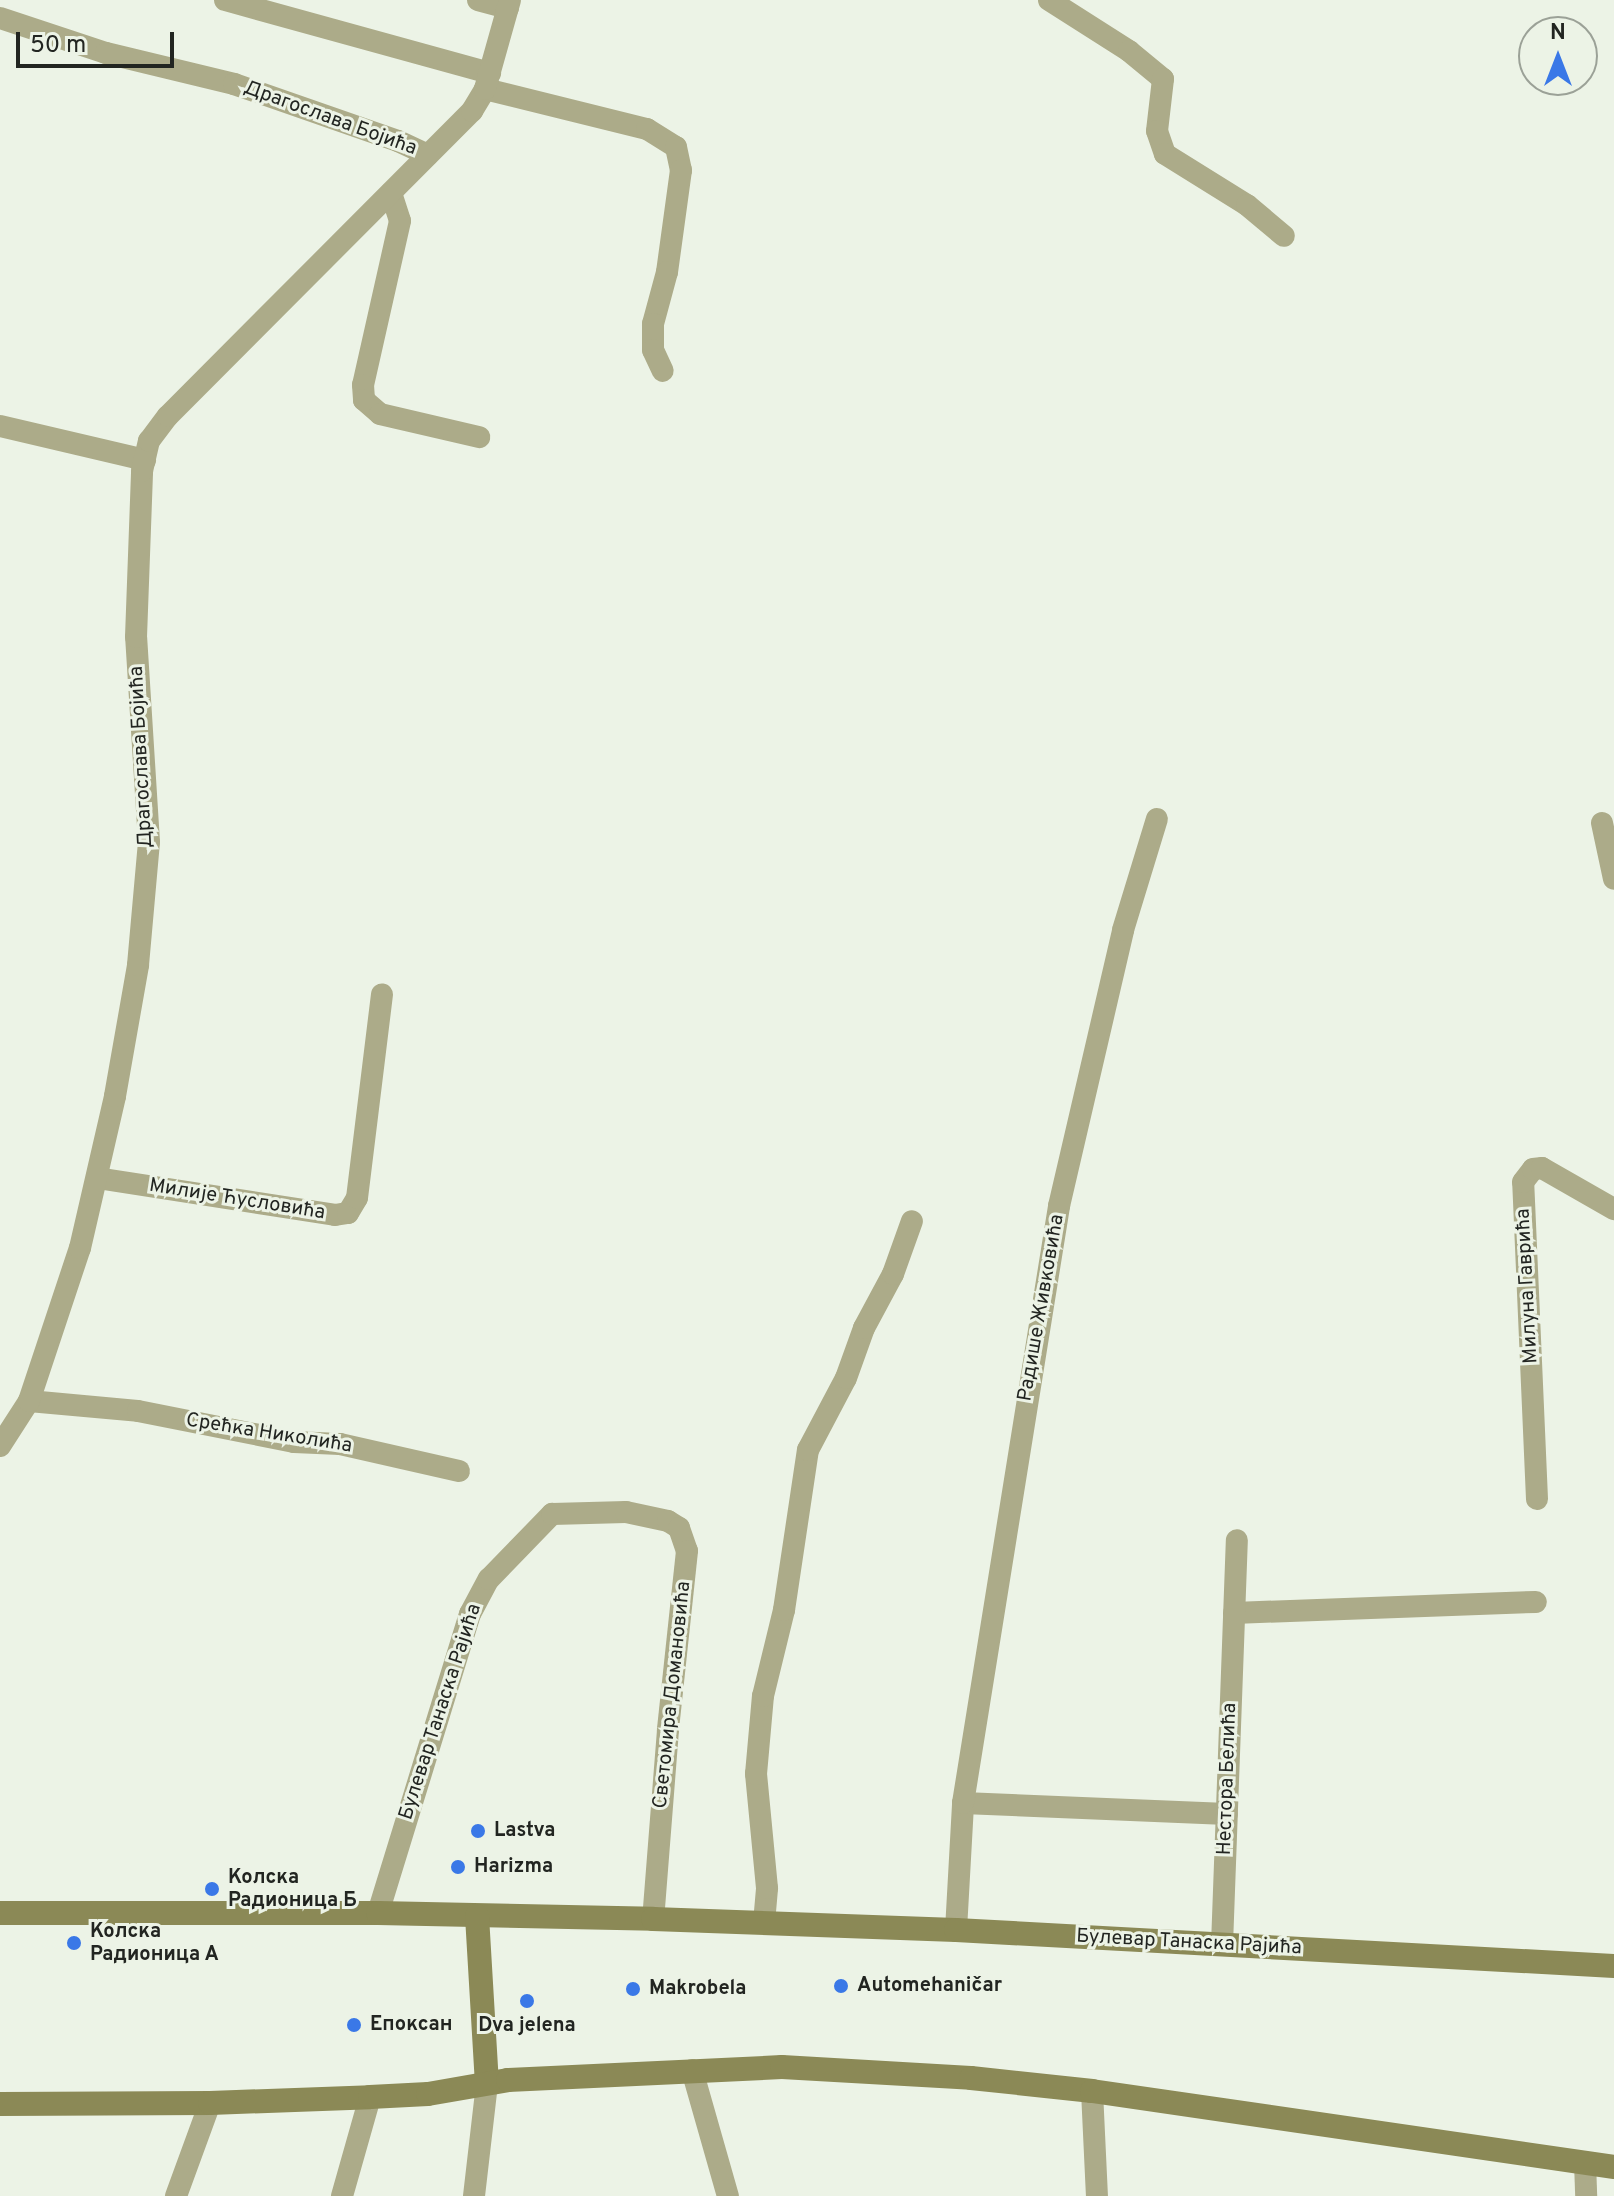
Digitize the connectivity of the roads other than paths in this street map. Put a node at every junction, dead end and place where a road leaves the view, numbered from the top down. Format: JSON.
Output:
{"nodes":[{"id":1,"x":225,"y":0,"type":"edge"},
{"id":2,"x":478,"y":0,"type":"edge"},
{"id":3,"x":1049,"y":0,"type":"edge"},
{"id":4,"x":509,"y":4,"type":"edge"},
{"id":5,"x":0,"y":18,"type":"edge"},
{"id":6,"x":488,"y":81,"type":"junction"},
{"id":7,"x":428,"y":155,"type":"junction"},
{"id":8,"x":391,"y":193,"type":"junction"},
{"id":9,"x":1284,"y":236,"type":"dead end"},
{"id":10,"x":663,"y":371,"type":"dead end"},
{"id":11,"x":0,"y":426,"type":"edge"},
{"id":12,"x":479,"y":437,"type":"dead end"},
{"id":13,"x":145,"y":460,"type":"junction"},
{"id":14,"x":1157,"y":819,"type":"dead end"},
{"id":15,"x":1602,"y":823,"type":"dead end"},
{"id":16,"x":1614,"y":879,"type":"edge"},
{"id":17,"x":382,"y":995,"type":"dead end"},
{"id":18,"x":97,"y":1178,"type":"junction"},
{"id":19,"x":1614,"y":1209,"type":"edge"},
{"id":20,"x":912,"y":1221,"type":"dead end"},
{"id":21,"x":29,"y":1401,"type":"junction"},
{"id":22,"x":0,"y":1446,"type":"edge"},
{"id":23,"x":459,"y":1471,"type":"dead end"},
{"id":24,"x":1537,"y":1499,"type":"dead end"},
{"id":25,"x":626,"y":1512,"type":"joint"},
{"id":26,"x":1237,"y":1540,"type":"dead end"},
{"id":27,"x":1536,"y":1602,"type":"dead end"},
{"id":28,"x":1234,"y":1613,"type":"junction"},
{"id":29,"x":963,"y":1803,"type":"junction"},
{"id":30,"x":1227,"y":1814,"type":"junction"},
{"id":31,"x":0,"y":1913,"type":"edge"},
{"id":32,"x":378,"y":1913,"type":"junction"},
{"id":33,"x":477,"y":1916,"type":"junction"},
{"id":34,"x":653,"y":1919,"type":"junction"},
{"id":35,"x":764,"y":1923,"type":"junction"},
{"id":36,"x":956,"y":1930,"type":"junction"},
{"id":37,"x":1222,"y":1945,"type":"junction"},
{"id":38,"x":1614,"y":1966,"type":"edge"},
{"id":39,"x":692,"y":2070,"type":"junction"},
{"id":40,"x":487,"y":2083,"type":"junction"},
{"id":41,"x":1092,"y":2091,"type":"junction"},
{"id":42,"x":370,"y":2097,"type":"junction"},
{"id":43,"x":210,"y":2103,"type":"junction"},
{"id":44,"x":0,"y":2104,"type":"edge"},
{"id":45,"x":1585,"y":2162,"type":"junction"},
{"id":46,"x":1614,"y":2167,"type":"edge"},
{"id":47,"x":176,"y":2196,"type":"edge"},
{"id":48,"x":342,"y":2196,"type":"edge"},
{"id":49,"x":474,"y":2196,"type":"edge"},
{"id":50,"x":728,"y":2196,"type":"edge"},
{"id":51,"x":1097,"y":2196,"type":"edge"},
{"id":52,"x":1586,"y":2196,"type":"edge"}],
"edges":[{"from":1,"to":6,"type":"street"},
{"from":2,"to":4,"type":"street","name":"Драгослава Бојића"},
{"from":3,"to":9,"type":"street"},
{"from":4,"to":6,"type":"street","name":"Драгослава Бојића"},
{"from":5,"to":7,"type":"street","name":"Драгослава Бојића"},
{"from":6,"to":7,"type":"street","name":"Драгослава Бојића"},
{"from":6,"to":10,"type":"street"},
{"from":7,"to":8,"type":"street","name":"Драгослава Бојића"},
{"from":8,"to":12,"type":"street"},
{"from":8,"to":13,"type":"street","name":"Драгослава Бојића"},
{"from":11,"to":13,"type":"street"},
{"from":13,"to":18,"type":"street","name":"Драгослава Бојића"},
{"from":14,"to":29,"type":"street","name":"Радише Живковића"},
{"from":15,"to":16,"type":"street"},
{"from":17,"to":18,"type":"street","name":"Милије Ћусловића"},
{"from":18,"to":21,"type":"street","name":"Драгослава Бојића"},
{"from":19,"to":24,"type":"street","name":"Милуна Гаврића"},
{"from":20,"to":35,"type":"street"},
{"from":21,"to":22,"type":"street","name":"Драгослава Бојића"},
{"from":21,"to":23,"type":"street","name":"Срећка Николића"},
{"from":25,"to":32,"type":"street","name":"Булевар Танаска Рајића"},
{"from":25,"to":34,"type":"street","name":"Светомира Домановића"},
{"from":26,"to":28,"type":"street","name":"Нестора Белића"},
{"from":27,"to":28,"type":"street"},
{"from":28,"to":30,"type":"street","name":"Нестора Белића"},
{"from":29,"to":30,"type":"street"},
{"from":29,"to":36,"type":"street","name":"Радише Живковића"},
{"from":30,"to":37,"type":"street","name":"Нестора Белића"},
{"from":31,"to":32,"type":"street","name":"Булевар Танаска Рајића"},
{"from":32,"to":33,"type":"street","name":"Булевар Танаска Рајића"},
{"from":33,"to":34,"type":"street","name":"Булевар Танаска Рајића"},
{"from":33,"to":40,"type":"street"},
{"from":34,"to":35,"type":"street","name":"Булевар Танаска Рајића"},
{"from":35,"to":36,"type":"street","name":"Булевар Танаска Рајића"},
{"from":36,"to":37,"type":"street","name":"Булевар Танаска Рајића"},
{"from":37,"to":38,"type":"street","name":"Булевар Танаска Рајића"},
{"from":39,"to":40,"type":"street"},
{"from":39,"to":41,"type":"street"},
{"from":39,"to":50,"type":"street"},
{"from":40,"to":42,"type":"street"},
{"from":40,"to":49,"type":"street"},
{"from":41,"to":45,"type":"street"},
{"from":41,"to":51,"type":"street"},
{"from":42,"to":43,"type":"street"},
{"from":42,"to":48,"type":"street"},
{"from":43,"to":44,"type":"street"},
{"from":43,"to":47,"type":"street"},
{"from":45,"to":46,"type":"street"},
{"from":45,"to":52,"type":"street"}]}
